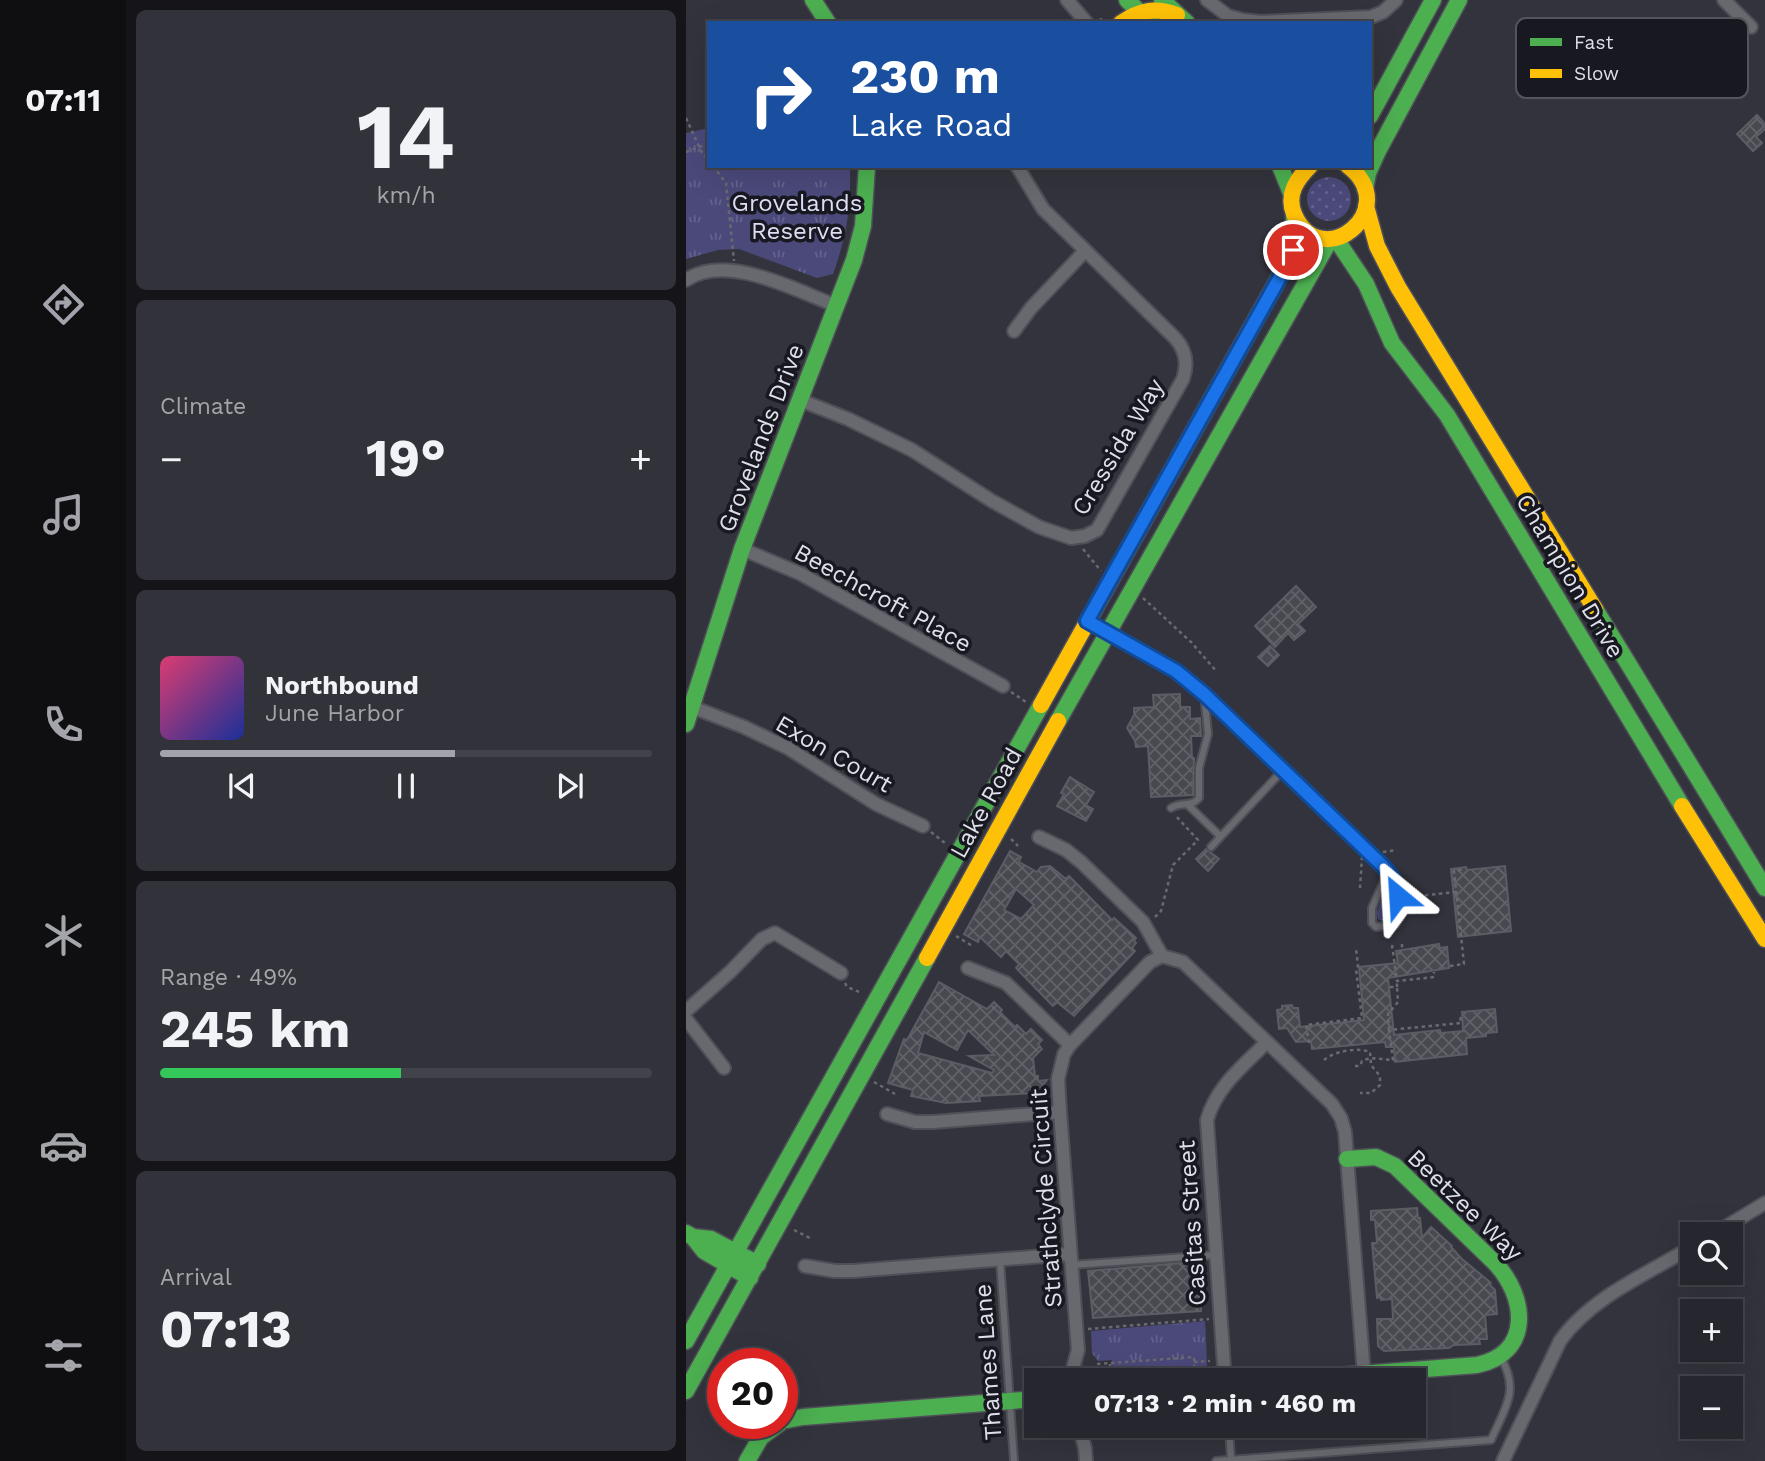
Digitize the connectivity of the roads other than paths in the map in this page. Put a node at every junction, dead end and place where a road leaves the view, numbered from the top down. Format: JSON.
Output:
{"nodes":[{"id":1,"x":813,"y":0,"type":"edge"},
{"id":2,"x":1067,"y":0,"type":"edge"},
{"id":3,"x":1162,"y":0,"type":"edge"},
{"id":4,"x":1207,"y":0,"type":"edge"},
{"id":5,"x":1396,"y":0,"type":"edge"},
{"id":6,"x":1433,"y":0,"type":"edge"},
{"id":7,"x":1459,"y":0,"type":"edge"},
{"id":8,"x":1724,"y":0,"type":"edge"},
{"id":9,"x":1136,"y":4,"type":"edge"},
{"id":10,"x":1742,"y":18,"type":"edge"},
{"id":11,"x":1184,"y":20,"type":"edge"},
{"id":12,"x":827,"y":21,"type":"edge"},
{"id":13,"x":1085,"y":21,"type":"edge"},
{"id":14,"x":1123,"y":21,"type":"edge"},
{"id":15,"x":1149,"y":21,"type":"edge"},
{"id":16,"x":1256,"y":21,"type":"edge"},
{"id":17,"x":1288,"y":21,"type":"edge"},
{"id":18,"x":1748,"y":24,"type":"edge"},
{"id":19,"x":1751,"y":27,"type":"dead end"},
{"id":20,"x":1372,"y":112,"type":"edge"},
{"id":21,"x":1372,"y":164,"type":"edge"},
{"id":22,"x":867,"y":168,"type":"edge"},
{"id":23,"x":1018,"y":168,"type":"edge"},
{"id":24,"x":1281,"y":168,"type":"edge"},
{"id":25,"x":1308,"y":168,"type":"edge"},
{"id":26,"x":1351,"y":168,"type":"edge"},
{"id":27,"x":1370,"y":168,"type":"edge"},
{"id":28,"x":1365,"y":188,"type":"junction"},
{"id":29,"x":1291,"y":193,"type":"junction"},
{"id":30,"x":1366,"y":206,"type":"junction"},
{"id":31,"x":1294,"y":214,"type":"junction"},
{"id":32,"x":1333,"y":240,"type":"junction"},
{"id":33,"x":1085,"y":251,"type":"junction"},
{"id":34,"x":686,"y":280,"type":"edge"},
{"id":35,"x":837,"y":306,"type":"junction"},
{"id":36,"x":1014,"y":331,"type":"dead end"},
{"id":37,"x":800,"y":400,"type":"junction"},
{"id":38,"x":742,"y":550,"type":"junction"},
{"id":39,"x":1087,"y":621,"type":"junction"},
{"id":40,"x":1107,"y":633,"type":"junction"},
{"id":41,"x":1003,"y":686,"type":"road end"},
{"id":42,"x":1204,"y":694,"type":"junction"},
{"id":43,"x":692,"y":707,"type":"junction"},
{"id":44,"x":686,"y":724,"type":"edge"},
{"id":45,"x":1283,"y":770,"type":"junction"},
{"id":46,"x":1188,"y":804,"type":"junction"},
{"id":47,"x":1174,"y":811,"type":"road end"},
{"id":48,"x":923,"y":826,"type":"road end"},
{"id":49,"x":1219,"y":835,"type":"junction"},
{"id":50,"x":1039,"y":837,"type":"dead end"},
{"id":51,"x":1211,"y":847,"type":"dead end"},
{"id":52,"x":1388,"y":872,"type":"junction"},
{"id":53,"x":1765,"y":888,"type":"edge"},
{"id":54,"x":1765,"y":939,"type":"edge"},
{"id":55,"x":1162,"y":956,"type":"junction"},
{"id":56,"x":968,"y":968,"type":"dead end"},
{"id":57,"x":841,"y":973,"type":"road end"},
{"id":58,"x":686,"y":1012,"type":"edge"},
{"id":59,"x":686,"y":1019,"type":"edge"},
{"id":60,"x":1267,"y":1042,"type":"junction"},
{"id":61,"x":1070,"y":1045,"type":"junction"},
{"id":62,"x":724,"y":1068,"type":"dead end"},
{"id":63,"x":1059,"y":1112,"type":"junction"},
{"id":64,"x":887,"y":1114,"type":"dead end"},
{"id":65,"x":1347,"y":1159,"type":"junction"},
{"id":66,"x":1765,"y":1203,"type":"edge"},
{"id":67,"x":1734,"y":1222,"type":"edge"},
{"id":68,"x":690,"y":1235,"type":"edge"},
{"id":69,"x":1680,"y":1254,"type":"edge"},
{"id":70,"x":1215,"y":1255,"type":"junction"},
{"id":71,"x":733,"y":1259,"type":"junction"},
{"id":72,"x":999,"y":1260,"type":"junction"},
{"id":73,"x":1071,"y":1260,"type":"junction"},
{"id":74,"x":805,"y":1266,"type":"dead end"},
{"id":75,"x":754,"y":1271,"type":"junction"},
{"id":76,"x":686,"y":1341,"type":"edge"},
{"id":77,"x":1078,"y":1350,"type":"junction"},
{"id":78,"x":1500,"y":1356,"type":"junction"},
{"id":79,"x":1073,"y":1368,"type":"edge"},
{"id":80,"x":1093,"y":1368,"type":"edge"},
{"id":81,"x":1224,"y":1368,"type":"edge"},
{"id":82,"x":1364,"y":1368,"type":"edge"},
{"id":83,"x":1426,"y":1369,"type":"edge"},
{"id":84,"x":686,"y":1391,"type":"edge"},
{"id":85,"x":1024,"y":1400,"type":"edge"},
{"id":86,"x":1010,"y":1401,"type":"junction"},
{"id":87,"x":798,"y":1418,"type":"edge"},
{"id":88,"x":1230,"y":1438,"type":"edge"},
{"id":89,"x":760,"y":1439,"type":"edge"},
{"id":90,"x":1231,"y":1460,"type":"edge"},
{"id":91,"x":747,"y":1461,"type":"edge"},
{"id":92,"x":1014,"y":1461,"type":"edge"},
{"id":93,"x":1216,"y":1461,"type":"edge"},
{"id":94,"x":1503,"y":1461,"type":"edge"}],
"edges":[{"from":1,"to":12,"type":"main road"},
{"from":2,"to":13,"type":"street"},
{"from":3,"to":11,"type":"main road"},
{"from":4,"to":16,"type":"street"},
{"from":5,"to":17,"type":"street"},
{"from":6,"to":20,"type":"main road"},
{"from":7,"to":21,"type":"main road"},
{"from":8,"to":10,"type":"street"},
{"from":9,"to":11,"type":"main road"},
{"from":9,"to":14,"type":"main road"},
{"from":9,"to":15,"type":"main road"},
{"from":18,"to":19,"type":"street"},
{"from":22,"to":35,"type":"main road","name":"Grovelands Drive"},
{"from":23,"to":33,"type":"street","name":"Cressida Way"},
{"from":24,"to":29,"type":"main road"},
{"from":25,"to":29,"type":"main road"},
{"from":26,"to":28,"type":"main road"},
{"from":27,"to":28,"type":"main road"},
{"from":28,"to":30,"type":"main road","name":"Champion Drive"},
{"from":29,"to":31,"type":"main road","name":"Lake Road"},
{"from":30,"to":32,"type":"main road","name":"Lake Road"},
{"from":30,"to":53,"type":"main road","name":"Champion Drive"},
{"from":31,"to":32,"type":"main road"},
{"from":31,"to":39,"type":"main road","name":"Lake Road"},
{"from":32,"to":40,"type":"main road","name":"Lake Road"},
{"from":32,"to":54,"type":"main road","name":"Champion Drive"},
{"from":33,"to":36,"type":"street"},
{"from":33,"to":37,"type":"street","name":"Cressida Way"},
{"from":34,"to":35,"type":"street"},
{"from":35,"to":37,"type":"main road","name":"Grovelands Drive"},
{"from":37,"to":38,"type":"main road","name":"Grovelands Drive"},
{"from":38,"to":41,"type":"street","name":"Beechcroft Place"},
{"from":38,"to":43,"type":"main road","name":"Grovelands Drive"},
{"from":39,"to":40,"type":"main road"},
{"from":39,"to":71,"type":"main road","name":"Lake Road"},
{"from":40,"to":42,"type":"lane"},
{"from":40,"to":75,"type":"main road","name":"Lake Road"},
{"from":42,"to":45,"type":"lane"},
{"from":42,"to":46,"type":"lane"},
{"from":43,"to":44,"type":"main road","name":"Grovelands Drive"},
{"from":43,"to":48,"type":"street","name":"Exon Court"},
{"from":45,"to":49,"type":"lane"},
{"from":45,"to":52,"type":"lane"},
{"from":46,"to":47,"type":"lane"},
{"from":46,"to":49,"type":"lane"},
{"from":49,"to":51,"type":"lane"},
{"from":50,"to":55,"type":"street"},
{"from":52,"to":52,"type":"lane"},
{"from":55,"to":60,"type":"street"},
{"from":55,"to":61,"type":"street","name":"Strathclyde Circuit"},
{"from":56,"to":61,"type":"street"},
{"from":57,"to":58,"type":"street"},
{"from":59,"to":62,"type":"street"},
{"from":60,"to":65,"type":"street"},
{"from":60,"to":70,"type":"street","name":"Casitas Street"},
{"from":61,"to":63,"type":"street","name":"Strathclyde Circuit"},
{"from":63,"to":64,"type":"street"},
{"from":63,"to":73,"type":"street","name":"Strathclyde Circuit"},
{"from":65,"to":78,"type":"main road","name":"Beetzee Way"},
{"from":65,"to":82,"type":"street"},
{"from":66,"to":67,"type":"street"},
{"from":68,"to":71,"type":"main road"},
{"from":69,"to":94,"type":"street"},
{"from":70,"to":73,"type":"lane"},
{"from":70,"to":81,"type":"street","name":"Casitas Street"},
{"from":71,"to":75,"type":"main road"},
{"from":71,"to":76,"type":"main road","name":"Lake Road"},
{"from":72,"to":73,"type":"street"},
{"from":72,"to":74,"type":"street"},
{"from":72,"to":86,"type":"lane","name":"Thames Lane"},
{"from":73,"to":77,"type":"street","name":"Strathclyde Circuit"},
{"from":75,"to":84,"type":"main road","name":"Lake Road"},
{"from":77,"to":79,"type":"street","name":"Strathclyde Circuit"},
{"from":77,"to":80,"type":"street","name":"Strathclyde Circuit"},
{"from":78,"to":83,"type":"main road"},
{"from":78,"to":90,"type":"lane"},
{"from":85,"to":86,"type":"main road"},
{"from":86,"to":87,"type":"main road"},
{"from":86,"to":92,"type":"lane","name":"Thames Lane"},
{"from":88,"to":90,"type":"lane"},
{"from":89,"to":91,"type":"main road"},
{"from":90,"to":93,"type":"lane"}]}
